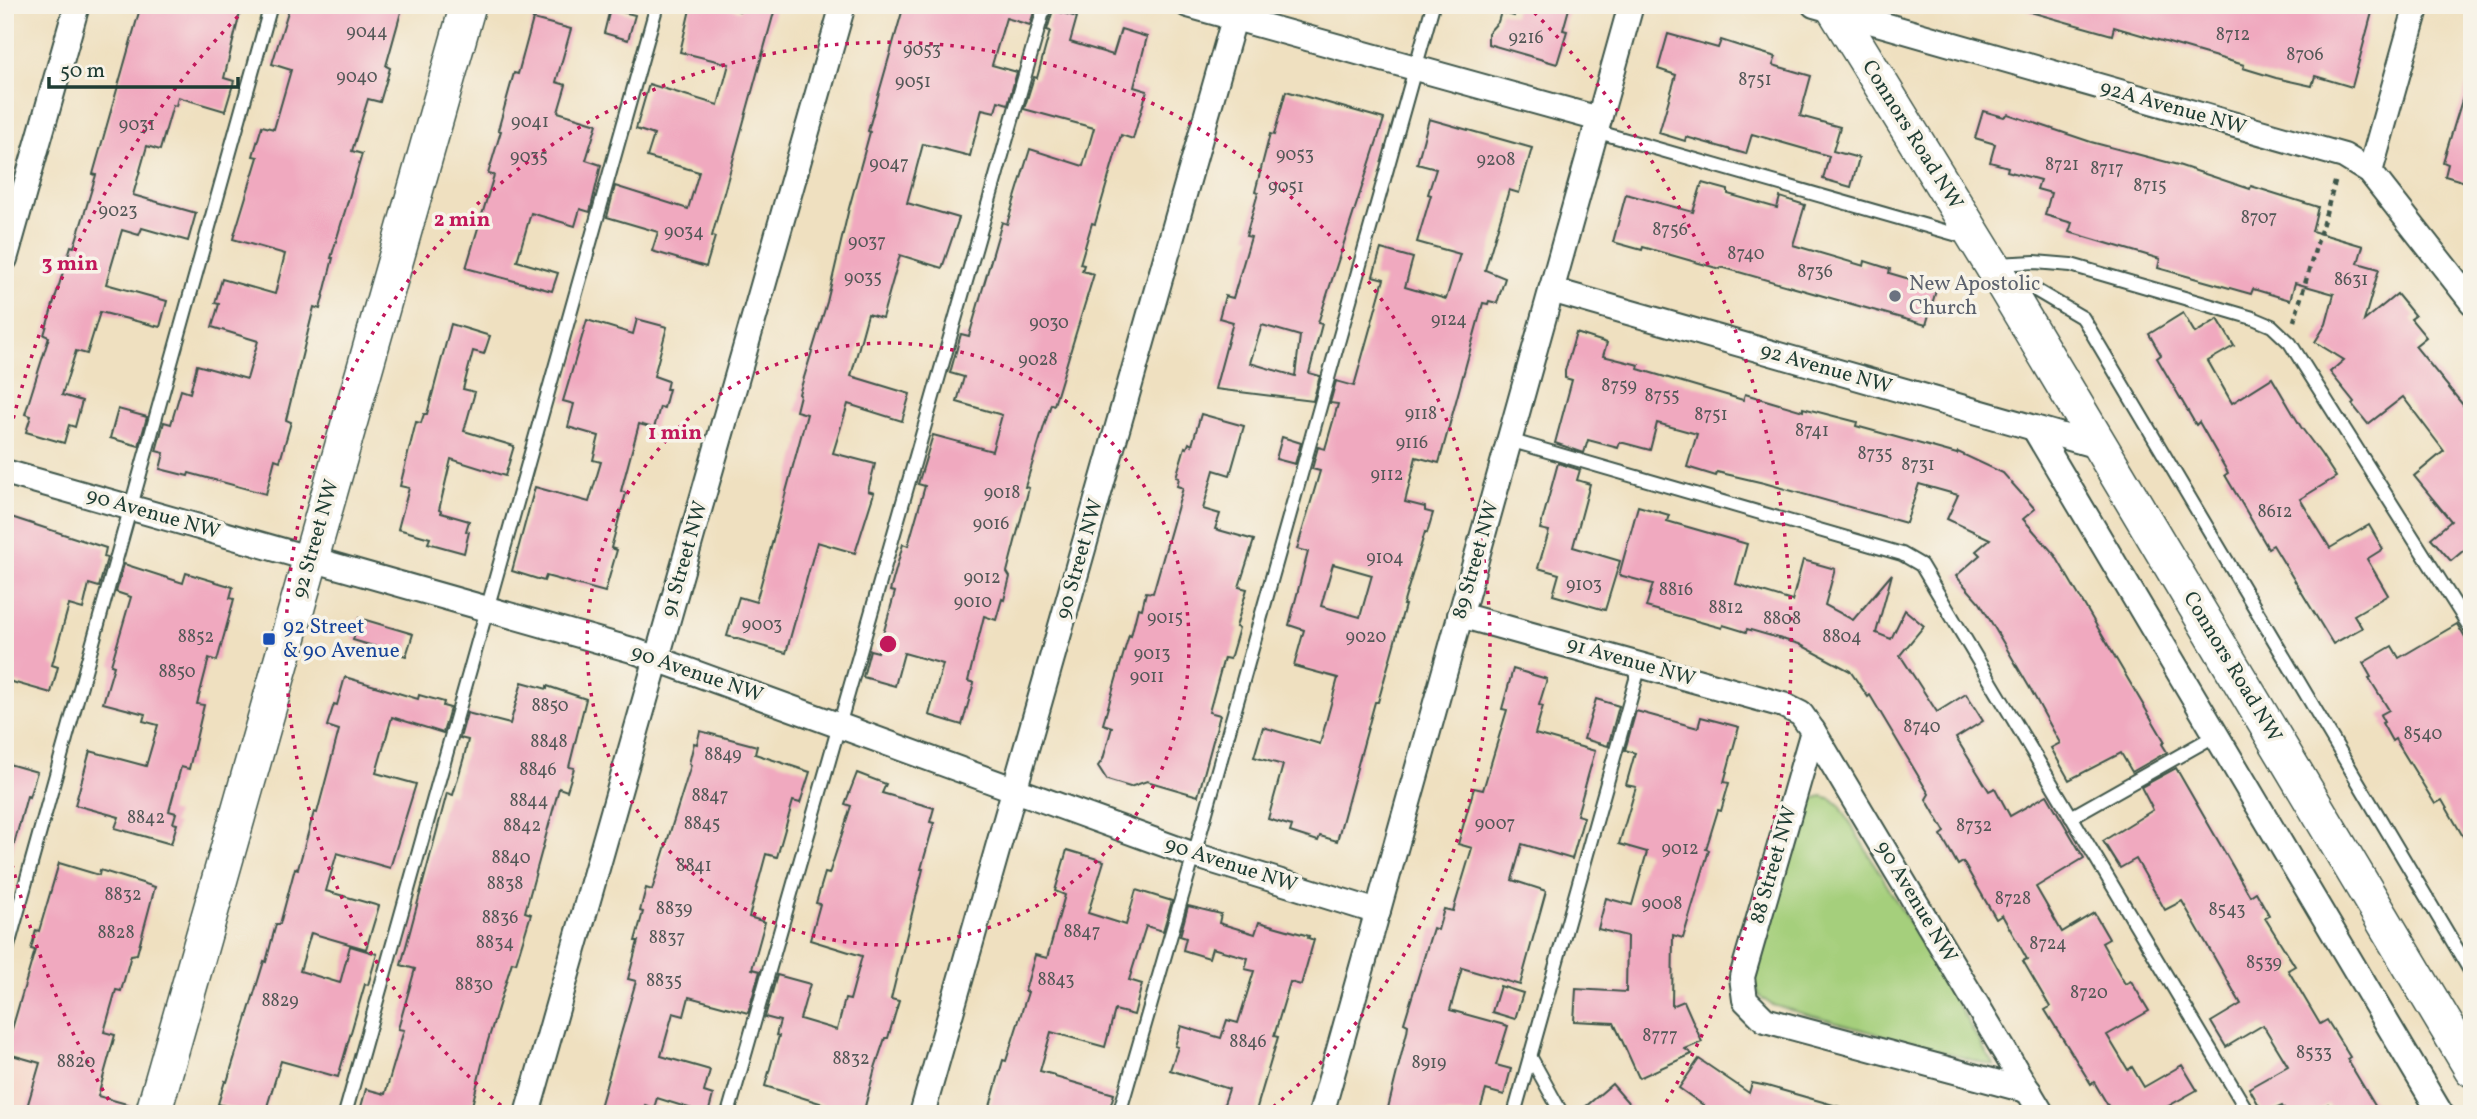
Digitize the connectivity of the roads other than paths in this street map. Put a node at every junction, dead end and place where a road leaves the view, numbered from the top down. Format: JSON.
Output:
{"nodes":[{"id":1,"x":77,"y":5,"type":"edge"},
{"id":2,"x":271,"y":5,"type":"edge"},
{"id":3,"x":468,"y":5,"type":"edge"},
{"id":4,"x":657,"y":5,"type":"edge"},
{"id":5,"x":843,"y":5,"type":"edge"},
{"id":6,"x":1045,"y":5,"type":"edge"},
{"id":7,"x":1188,"y":5,"type":"edge"},
{"id":8,"x":1433,"y":5,"type":"edge"},
{"id":9,"x":1631,"y":5,"type":"edge"},
{"id":10,"x":2417,"y":5,"type":"edge"},
{"id":11,"x":1827,"y":7,"type":"edge"},
{"id":12,"x":1236,"y":12,"type":"edge"},
{"id":13,"x":1415,"y":68,"type":"junction"},
{"id":14,"x":1597,"y":125,"type":"junction"},
{"id":15,"x":2370,"y":172,"type":"junction"},
{"id":16,"x":1984,"y":252,"type":"junction"},
{"id":17,"x":5,"y":259,"type":"edge"},
{"id":18,"x":1551,"y":290,"type":"junction"},
{"id":19,"x":2472,"y":302,"type":"edge"},
{"id":20,"x":2034,"y":428,"type":"junction"},
{"id":21,"x":1509,"y":440,"type":"junction"},
{"id":22,"x":2101,"y":447,"type":"junction"},
{"id":23,"x":5,"y":472,"type":"edge"},
{"id":24,"x":131,"y":508,"type":"junction"},
{"id":25,"x":310,"y":559,"type":"junction"},
{"id":26,"x":487,"y":609,"type":"junction"},
{"id":27,"x":1460,"y":615,"type":"junction"},
{"id":28,"x":2472,"y":631,"type":"edge"},
{"id":29,"x":657,"y":659,"type":"junction"},
{"id":30,"x":1640,"y":665,"type":"junction"},
{"id":31,"x":1807,"y":723,"type":"junction"},
{"id":32,"x":838,"y":725,"type":"junction"},
{"id":33,"x":2216,"y":735,"type":"junction"},
{"id":34,"x":1014,"y":790,"type":"junction"},
{"id":35,"x":2071,"y":817,"type":"junction"},
{"id":36,"x":1194,"y":855,"type":"junction"},
{"id":37,"x":1378,"y":912,"type":"junction"},
{"id":38,"x":5,"y":957,"type":"edge"},
{"id":39,"x":2469,"y":969,"type":"dead end"},
{"id":40,"x":1530,"y":1056,"type":"junction"},
{"id":41,"x":2472,"y":1069,"type":"edge"},
{"id":42,"x":2029,"y":1091,"type":"junction"},
{"id":43,"x":153,"y":1114,"type":"edge"},
{"id":44,"x":345,"y":1114,"type":"edge"},
{"id":45,"x":527,"y":1114,"type":"edge"},
{"id":46,"x":728,"y":1114,"type":"edge"},
{"id":47,"x":922,"y":1114,"type":"edge"},
{"id":48,"x":1119,"y":1114,"type":"edge"},
{"id":49,"x":1321,"y":1114,"type":"edge"},
{"id":50,"x":1514,"y":1114,"type":"edge"},
{"id":51,"x":1562,"y":1114,"type":"edge"},
{"id":52,"x":2042,"y":1114,"type":"edge"},
{"id":53,"x":2249,"y":1114,"type":"edge"},
{"id":54,"x":2441,"y":1114,"type":"edge"}],
"edges":[{"from":1,"to":17,"type":"street"},
{"from":2,"to":24,"type":"lane"},
{"from":3,"to":25,"type":"main road","name":"92 Street NW"},
{"from":4,"to":26,"type":"lane"},
{"from":5,"to":29,"type":"street","name":"91 Street NW"},
{"from":6,"to":32,"type":"lane"},
{"from":7,"to":12,"type":"street"},
{"from":8,"to":13,"type":"lane"},
{"from":9,"to":14,"type":"street","name":"89 Street NW"},
{"from":10,"to":15,"type":"street"},
{"from":11,"to":15,"type":"street","name":"92A Avenue NW"},
{"from":11,"to":16,"type":"main road","name":"Connors Road NW"},
{"from":12,"to":13,"type":"street"},
{"from":12,"to":34,"type":"street","name":"90 Street NW"},
{"from":13,"to":14,"type":"street"},
{"from":13,"to":36,"type":"lane"},
{"from":14,"to":16,"type":"lane"},
{"from":14,"to":18,"type":"street","name":"89 Street NW"},
{"from":15,"to":19,"type":"street","name":"92A Avenue NW"},
{"from":16,"to":22,"type":"main road","name":"Connors Road NW"},
{"from":16,"to":28,"type":"lane"},
{"from":16,"to":39,"type":"lane","name":"Connors Road NW"},
{"from":18,"to":20,"type":"street","name":"92 Avenue NW"},
{"from":18,"to":21,"type":"street","name":"89 Street NW"},
{"from":20,"to":22,"type":"street","name":"92 Avenue NW"},
{"from":20,"to":33,"type":"street"},
{"from":21,"to":27,"type":"street","name":"89 Street NW"},
{"from":21,"to":35,"type":"lane"},
{"from":22,"to":41,"type":"main road","name":"Connors Road NW"},
{"from":23,"to":24,"type":"street","name":"90 Avenue NW"},
{"from":24,"to":25,"type":"street","name":"90 Avenue NW"},
{"from":24,"to":38,"type":"lane"},
{"from":25,"to":26,"type":"street","name":"90 Avenue NW"},
{"from":25,"to":43,"type":"main road","name":"92 Street NW"},
{"from":26,"to":29,"type":"street","name":"90 Avenue NW"},
{"from":26,"to":44,"type":"lane"},
{"from":27,"to":30,"type":"street","name":"91 Avenue NW"},
{"from":27,"to":37,"type":"street","name":"89 Street NW"},
{"from":29,"to":32,"type":"street","name":"90 Avenue NW"},
{"from":29,"to":45,"type":"street","name":"91 Street NW"},
{"from":30,"to":31,"type":"street","name":"91 Avenue NW"},
{"from":30,"to":40,"type":"lane"},
{"from":31,"to":42,"type":"street","name":"90 Avenue NW"},
{"from":31,"to":42,"type":"street","name":"88 Street NW"},
{"from":32,"to":34,"type":"street","name":"90 Avenue NW"},
{"from":32,"to":46,"type":"lane"},
{"from":33,"to":35,"type":"lane"},
{"from":33,"to":54,"type":"street"},
{"from":34,"to":36,"type":"street","name":"90 Avenue NW"},
{"from":34,"to":47,"type":"street","name":"90 Street NW"},
{"from":35,"to":53,"type":"lane"},
{"from":36,"to":37,"type":"street","name":"90 Avenue NW"},
{"from":36,"to":48,"type":"lane"},
{"from":37,"to":49,"type":"street","name":"89 Street NW"},
{"from":40,"to":50,"type":"lane"},
{"from":40,"to":51,"type":"lane"},
{"from":42,"to":52,"type":"street","name":"90 Avenue NW"}]}
